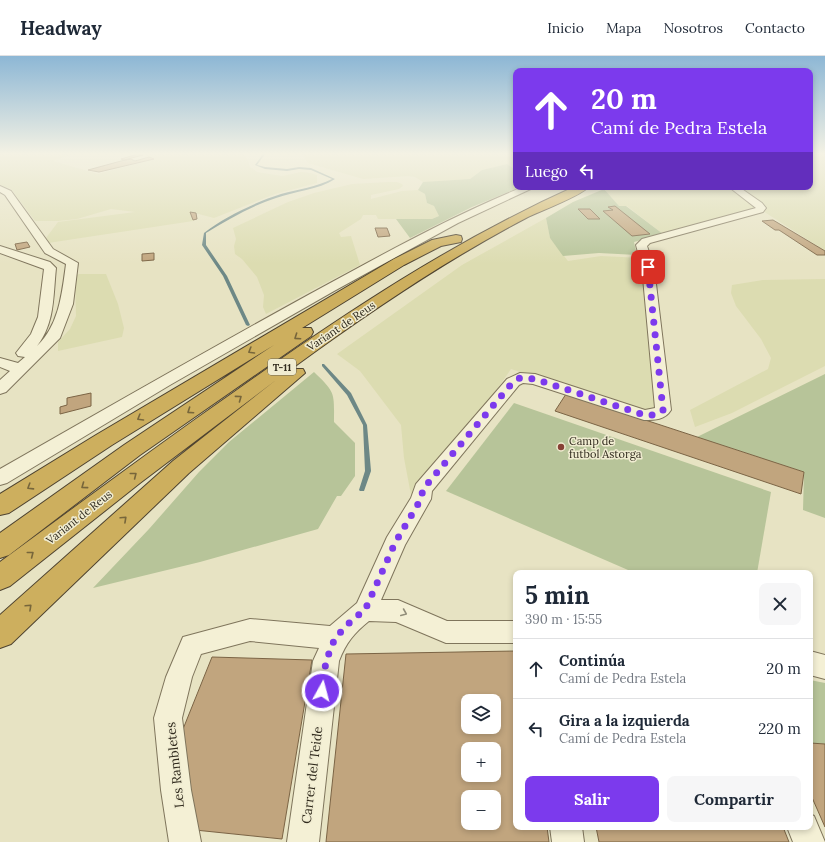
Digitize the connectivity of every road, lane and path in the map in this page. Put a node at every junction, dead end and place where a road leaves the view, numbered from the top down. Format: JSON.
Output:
{"nodes":[{"id":1,"x":1,"y":190,"type":"edge"},
{"id":2,"x":524,"y":190,"type":"edge"},
{"id":3,"x":555,"y":190,"type":"edge"},
{"id":4,"x":576,"y":190,"type":"edge"},
{"id":5,"x":737,"y":190,"type":"edge"},
{"id":6,"x":536,"y":207,"type":"junction"},
{"id":7,"x":456,"y":239,"type":"junction"},
{"id":8,"x":0,"y":249,"type":"edge"},
{"id":9,"x":11,"y":365,"type":"edge"},
{"id":10,"x":0,"y":389,"type":"edge"},
{"id":11,"x":0,"y":478,"type":"edge"},
{"id":12,"x":0,"y":506,"type":"edge"},
{"id":13,"x":0,"y":547,"type":"edge"},
{"id":14,"x":0,"y":578,"type":"edge"},
{"id":15,"x":351,"y":623,"type":"junction"},
{"id":16,"x":513,"y":632,"type":"edge"},
{"id":17,"x":0,"y":634,"type":"edge"},
{"id":18,"x":813,"y":664,"type":"edge"},
{"id":19,"x":825,"y":667,"type":"edge"},
{"id":20,"x":566,"y":830,"type":"edge"},
{"id":21,"x":804,"y":830,"type":"edge"},
{"id":22,"x":184,"y":842,"type":"edge"},
{"id":23,"x":304,"y":842,"type":"edge"},
{"id":24,"x":568,"y":842,"type":"edge"},
{"id":25,"x":809,"y":842,"type":"edge"}],
"edges":[{"from":1,"to":9,"type":"street"},
{"from":2,"to":11,"type":"street"},
{"from":3,"to":7,"type":"highway","name":"Variant de Reus","number":"T-11"},
{"from":4,"to":6,"type":"highway","name":"Variant de Reus","number":"T-11"},
{"from":5,"to":15,"type":"street","name":"Carrer del Teide"},
{"from":14,"to":6,"type":"highway","name":"Variant de Reus","number":"T-11","one_way":true},
{"from":17,"to":6,"type":"highway","one_way":true},
{"from":7,"to":12,"type":"highway","one_way":true},
{"from":7,"to":13,"type":"highway","name":"Variant de Reus","number":"T-11","one_way":true},
{"from":8,"to":9,"type":"street"},
{"from":9,"to":10,"type":"street"},
{"from":15,"to":16,"type":"street","one_way":true},
{"from":15,"to":22,"type":"street","name":"Les Rambletes"},
{"from":15,"to":23,"type":"street","name":"Carrer del Teide"},
{"from":18,"to":19,"type":"street"},
{"from":20,"to":24,"type":"street"},
{"from":21,"to":25,"type":"street"}]}
